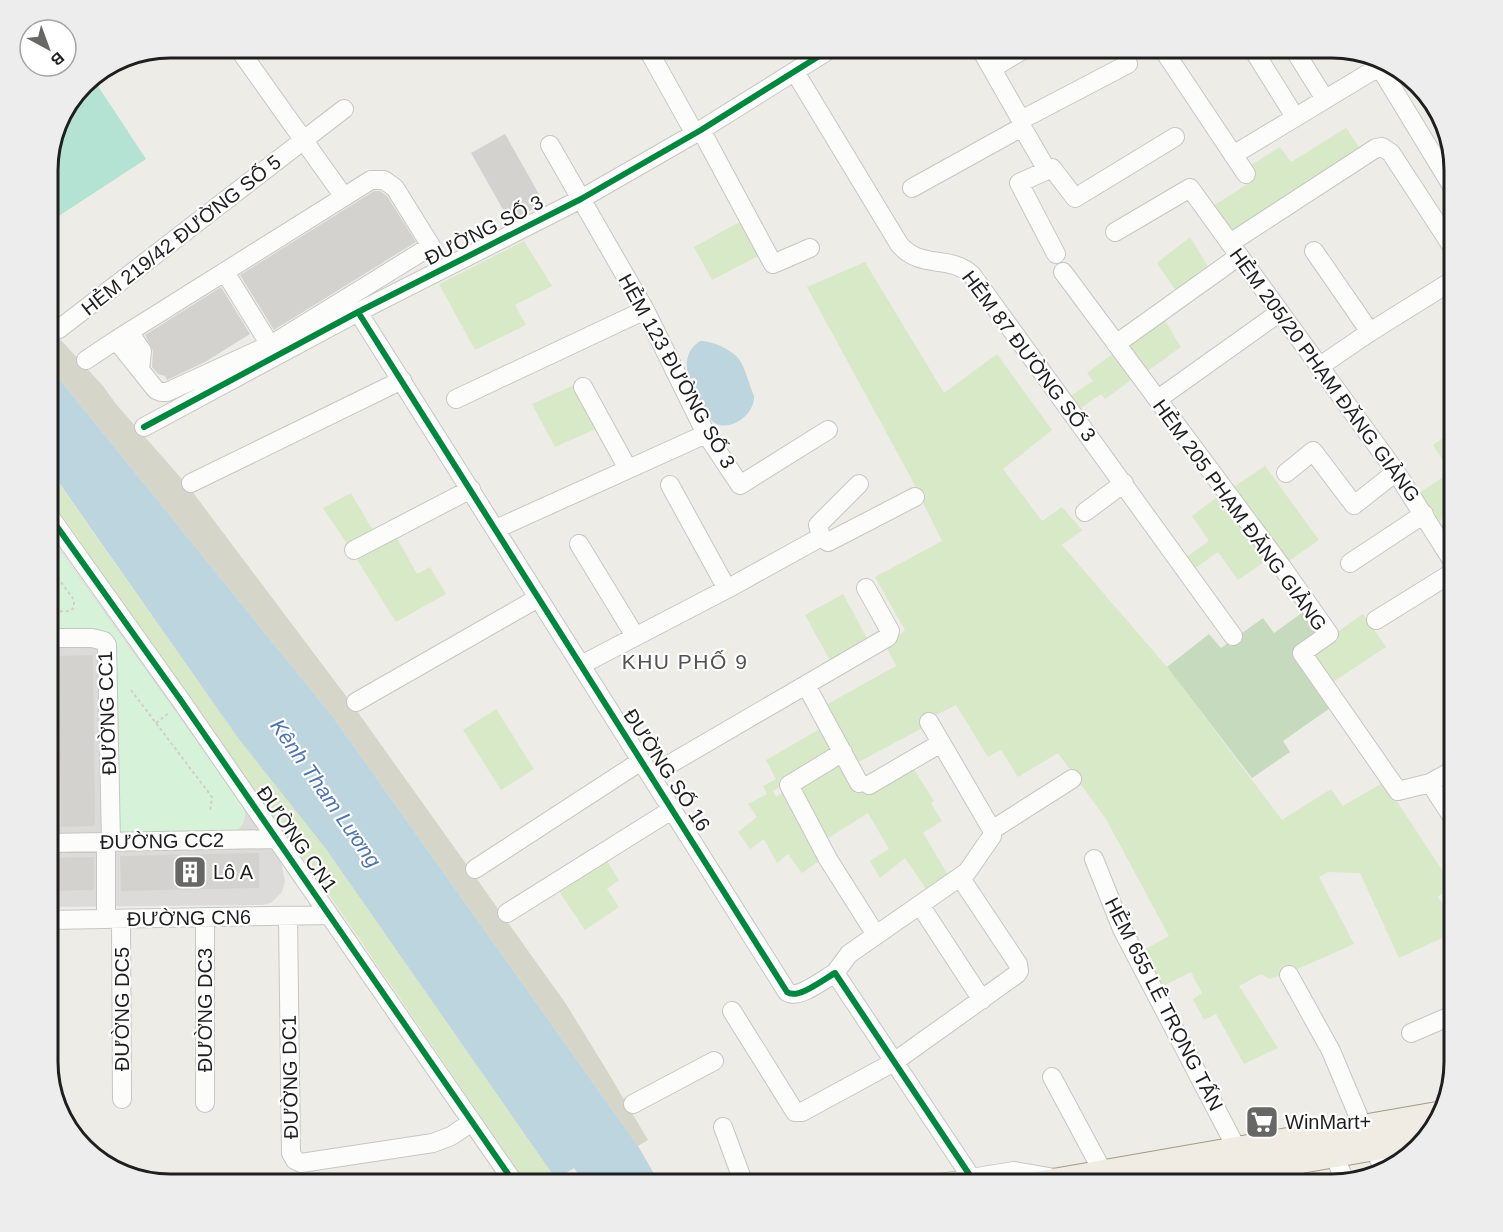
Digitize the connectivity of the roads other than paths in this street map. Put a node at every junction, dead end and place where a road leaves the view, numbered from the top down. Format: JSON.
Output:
{"nodes":[{"id":1,"x":245,"y":58,"type":"edge"},
{"id":2,"x":653,"y":58,"type":"edge"},
{"id":3,"x":817,"y":58,"type":"edge"},
{"id":4,"x":986,"y":58,"type":"edge"},
{"id":5,"x":1010,"y":58,"type":"edge"},
{"id":6,"x":1169,"y":58,"type":"edge"},
{"id":7,"x":1258,"y":58,"type":"edge"},
{"id":8,"x":1299,"y":58,"type":"edge"},
{"id":9,"x":1128,"y":64,"type":"dead end"},
{"id":10,"x":993,"y":68,"type":"junction"},
{"id":11,"x":1377,"y":68,"type":"edge"},
{"id":12,"x":795,"y":72,"type":"junction"},
{"id":13,"x":1388,"y":72,"type":"edge"},
{"id":14,"x":1325,"y":99,"type":"junction"},
{"id":15,"x":344,"y":109,"type":"dead end"},
{"id":16,"x":1295,"y":117,"type":"junction"},
{"id":17,"x":1022,"y":123,"type":"junction"},
{"id":18,"x":698,"y":132,"type":"junction"},
{"id":19,"x":1175,"y":137,"type":"dead end"},
{"id":20,"x":303,"y":142,"type":"junction"},
{"id":21,"x":550,"y":144,"type":"dead end"},
{"id":22,"x":1233,"y":155,"type":"junction"},
{"id":23,"x":1047,"y":170,"type":"junction"},
{"id":24,"x":1444,"y":172,"type":"edge"},
{"id":25,"x":1246,"y":174,"type":"dead end"},
{"id":26,"x":912,"y":188,"type":"dead end"},
{"id":27,"x":344,"y":197,"type":"junction"},
{"id":28,"x":581,"y":199,"type":"junction"},
{"id":29,"x":1115,"y":232,"type":"dead end"},
{"id":30,"x":1444,"y":234,"type":"edge"},
{"id":31,"x":810,"y":248,"type":"dead end"},
{"id":32,"x":1234,"y":249,"type":"junction"},
{"id":33,"x":1314,"y":251,"type":"dead end"},
{"id":34,"x":1056,"y":254,"type":"dead end"},
{"id":35,"x":225,"y":272,"type":"junction"},
{"id":36,"x":1063,"y":272,"type":"dead end"},
{"id":37,"x":1444,"y":286,"type":"edge"},
{"id":38,"x":645,"y":310,"type":"junction"},
{"id":39,"x":358,"y":312,"type":"junction"},
{"id":40,"x":1280,"y":312,"type":"junction"},
{"id":41,"x":59,"y":329,"type":"dead end"},
{"id":42,"x":1370,"y":332,"type":"junction"},
{"id":43,"x":123,"y":336,"type":"junction"},
{"id":44,"x":1116,"y":344,"type":"junction"},
{"id":45,"x":270,"y":345,"type":"junction"},
{"id":46,"x":86,"y":360,"type":"dead end"},
{"id":47,"x":1320,"y":366,"type":"junction"},
{"id":48,"x":402,"y":380,"type":"junction"},
{"id":49,"x":583,"y":387,"type":"dead end"},
{"id":50,"x":456,"y":399,"type":"dead end"},
{"id":51,"x":1158,"y":399,"type":"junction"},
{"id":52,"x":144,"y":428,"type":"dead end"},
{"id":53,"x":828,"y":430,"type":"dead end"},
{"id":54,"x":706,"y":434,"type":"junction"},
{"id":55,"x":628,"y":469,"type":"junction"},
{"id":56,"x":1396,"y":472,"type":"junction"},
{"id":57,"x":1286,"y":473,"type":"dead end"},
{"id":58,"x":191,"y":483,"type":"dead end"},
{"id":59,"x":1124,"y":483,"type":"junction"},
{"id":60,"x":859,"y":484,"type":"dead end"},
{"id":61,"x":670,"y":485,"type":"dead end"},
{"id":62,"x":471,"y":489,"type":"junction"},
{"id":63,"x":915,"y":497,"type":"dead end"},
{"id":64,"x":1085,"y":512,"type":"dead end"},
{"id":65,"x":1424,"y":514,"type":"junction"},
{"id":66,"x":496,"y":529,"type":"junction"},
{"id":67,"x":59,"y":530,"type":"edge"},
{"id":68,"x":821,"y":537,"type":"junction"},
{"id":69,"x":579,"y":544,"type":"dead end"},
{"id":70,"x":1444,"y":547,"type":"edge"},
{"id":71,"x":354,"y":550,"type":"dead end"},
{"id":72,"x":1350,"y":563,"type":"dead end"},
{"id":73,"x":1444,"y":578,"type":"edge"},
{"id":74,"x":866,"y":588,"type":"dead end"},
{"id":75,"x":727,"y":589,"type":"junction"},
{"id":76,"x":538,"y":598,"type":"junction"},
{"id":77,"x":1376,"y":620,"type":"dead end"},
{"id":78,"x":635,"y":636,"type":"junction"},
{"id":79,"x":1233,"y":636,"type":"dead end"},
{"id":80,"x":59,"y":638,"type":"edge"},
{"id":81,"x":580,"y":664,"type":"junction"},
{"id":82,"x":806,"y":685,"type":"junction"},
{"id":83,"x":356,"y":702,"type":"dead end"},
{"id":84,"x":929,"y":722,"type":"dead end"},
{"id":85,"x":941,"y":743,"type":"junction"},
{"id":86,"x":843,"y":752,"type":"junction"},
{"id":87,"x":646,"y":768,"type":"junction"},
{"id":88,"x":1444,"y":775,"type":"edge"},
{"id":89,"x":1072,"y":779,"type":"dead end"},
{"id":90,"x":1430,"y":783,"type":"junction"},
{"id":91,"x":1444,"y":804,"type":"edge"},
{"id":92,"x":673,"y":809,"type":"junction"},
{"id":93,"x":992,"y":830,"type":"junction"},
{"id":94,"x":277,"y":839,"type":"junction"},
{"id":95,"x":108,"y":842,"type":"junction"},
{"id":96,"x":59,"y":843,"type":"edge"},
{"id":97,"x":1094,"y":859,"type":"dead end"},
{"id":98,"x":475,"y":869,"type":"dead end"},
{"id":99,"x":960,"y":877,"type":"junction"},
{"id":100,"x":920,"y":905,"type":"junction"},
{"id":101,"x":507,"y":914,"type":"dead end"},
{"id":102,"x":329,"y":915,"type":"junction"},
{"id":103,"x":288,"y":916,"type":"junction"},
{"id":104,"x":205,"y":917,"type":"junction"},
{"id":105,"x":114,"y":919,"type":"junction"},
{"id":106,"x":59,"y":920,"type":"edge"},
{"id":107,"x":876,"y":935,"type":"junction"},
{"id":108,"x":835,"y":973,"type":"junction"},
{"id":109,"x":1289,"y":975,"type":"dead end"},
{"id":110,"x":982,"y":1000,"type":"junction"},
{"id":111,"x":732,"y":1011,"type":"dead end"},
{"id":112,"x":1444,"y":1019,"type":"edge"},
{"id":113,"x":1411,"y":1033,"type":"dead end"},
{"id":114,"x":714,"y":1061,"type":"dead end"},
{"id":115,"x":894,"y":1062,"type":"junction"},
{"id":116,"x":1052,"y":1077,"type":"dead end"},
{"id":117,"x":122,"y":1099,"type":"dead end"},
{"id":118,"x":205,"y":1103,"type":"dead end"},
{"id":119,"x":633,"y":1104,"type":"dead end"},
{"id":120,"x":1429,"y":1118,"type":"edge"},
{"id":121,"x":472,"y":1122,"type":"junction"},
{"id":122,"x":723,"y":1127,"type":"dead end"},
{"id":123,"x":1369,"y":1138,"type":"junction"},
{"id":124,"x":1414,"y":1139,"type":"edge"},
{"id":125,"x":1334,"y":1155,"type":"junction"},
{"id":126,"x":1242,"y":1159,"type":"junction"},
{"id":127,"x":1381,"y":1163,"type":"edge"},
{"id":128,"x":1103,"y":1172,"type":"junction"},
{"id":129,"x":1342,"y":1173,"type":"edge"},
{"id":130,"x":508,"y":1174,"type":"edge"},
{"id":131,"x":740,"y":1174,"type":"edge"},
{"id":132,"x":969,"y":1174,"type":"edge"},
{"id":133,"x":989,"y":1174,"type":"edge"},
{"id":134,"x":1035,"y":1174,"type":"edge"},
{"id":135,"x":1091,"y":1174,"type":"edge"},
{"id":136,"x":1198,"y":1174,"type":"edge"},
{"id":137,"x":1294,"y":1174,"type":"edge"}],
"edges":[{"from":1,"to":20,"type":"street"},
{"from":2,"to":18,"type":"street"},
{"from":3,"to":12,"type":"street","name":"ĐƯỜNG SỐ 3"},
{"from":4,"to":10,"type":"street"},
{"from":5,"to":10,"type":"street"},
{"from":6,"to":22,"type":"street"},
{"from":7,"to":16,"type":"street"},
{"from":8,"to":14,"type":"street"},
{"from":9,"to":17,"type":"street"},
{"from":10,"to":17,"type":"street"},
{"from":11,"to":14,"type":"street"},
{"from":12,"to":18,"type":"street","name":"ĐƯỜNG SỐ 3"},
{"from":12,"to":59,"type":"street","name":"HẺM 87 ĐƯỜNG SỐ 3"},
{"from":13,"to":24,"type":"street"},
{"from":14,"to":16,"type":"street"},
{"from":15,"to":20,"type":"street","name":"HẺM 219/42 ĐƯỜNG SỐ 5"},
{"from":16,"to":22,"type":"street"},
{"from":17,"to":23,"type":"street"},
{"from":17,"to":26,"type":"street"},
{"from":18,"to":28,"type":"street","name":"ĐƯỜNG SỐ 3"},
{"from":18,"to":31,"type":"street"},
{"from":19,"to":23,"type":"street"},
{"from":20,"to":27,"type":"street"},
{"from":20,"to":41,"type":"street","name":"HẺM 219/42 ĐƯỜNG SỐ 5"},
{"from":21,"to":28,"type":"street","name":"HẺM 123 ĐƯỜNG SỐ 3"},
{"from":22,"to":25,"type":"street"},
{"from":23,"to":34,"type":"street"},
{"from":27,"to":35,"type":"street"},
{"from":27,"to":45,"type":"street"},
{"from":28,"to":38,"type":"street","name":"HẺM 123 ĐƯỜNG SỐ 3"},
{"from":28,"to":39,"type":"street","name":"ĐƯỜNG SỐ 3"},
{"from":29,"to":32,"type":"street","name":"HẺM 205/20 PHẠM ĐĂNG GIẢNG"},
{"from":30,"to":32,"type":"street"},
{"from":32,"to":40,"type":"street","name":"HẺM 205/20 PHẠM ĐĂNG GIẢNG"},
{"from":32,"to":44,"type":"street"},
{"from":33,"to":42,"type":"street"},
{"from":35,"to":43,"type":"street"},
{"from":35,"to":45,"type":"street"},
{"from":36,"to":44,"type":"street","name":"HẺM 205 PHẠM ĐĂNG GIẢNG"},
{"from":37,"to":42,"type":"street"},
{"from":38,"to":50,"type":"street"},
{"from":38,"to":54,"type":"street","name":"HẺM 123 ĐƯỜNG SỐ 3"},
{"from":39,"to":48,"type":"street","name":"ĐƯỜNG SỐ 16"},
{"from":39,"to":52,"type":"street","name":"ĐƯỜNG SỐ 3"},
{"from":40,"to":47,"type":"street","name":"HẺM 205/20 PHẠM ĐĂNG GIẢNG"},
{"from":40,"to":51,"type":"street"},
{"from":42,"to":47,"type":"street"},
{"from":43,"to":45,"type":"street"},
{"from":43,"to":46,"type":"street"},
{"from":44,"to":51,"type":"street","name":"HẺM 205 PHẠM ĐĂNG GIẢNG"},
{"from":47,"to":56,"type":"street","name":"HẺM 205/20 PHẠM ĐĂNG GIẢNG"},
{"from":48,"to":58,"type":"street"},
{"from":48,"to":62,"type":"street","name":"ĐƯỜNG SỐ 16"},
{"from":49,"to":55,"type":"street"},
{"from":51,"to":90,"type":"street","name":"HẺM 205 PHẠM ĐĂNG GIẢNG"},
{"from":53,"to":54,"type":"street","name":"HẺM 123 ĐƯỜNG SỐ 3"},
{"from":54,"to":55,"type":"street"},
{"from":55,"to":66,"type":"street"},
{"from":56,"to":57,"type":"street"},
{"from":56,"to":65,"type":"street","name":"HẺM 205/20 PHẠM ĐĂNG GIẢNG"},
{"from":59,"to":64,"type":"street"},
{"from":59,"to":79,"type":"street","name":"HẺM 87 ĐƯỜNG SỐ 3"},
{"from":60,"to":68,"type":"street"},
{"from":61,"to":75,"type":"street"},
{"from":62,"to":66,"type":"street","name":"ĐƯỜNG SỐ 16"},
{"from":62,"to":71,"type":"street"},
{"from":63,"to":68,"type":"street"},
{"from":65,"to":70,"type":"street","name":"HẺM 205/20 PHẠM ĐĂNG GIẢNG"},
{"from":65,"to":72,"type":"street"},
{"from":66,"to":76,"type":"street","name":"ĐƯỜNG SỐ 16"},
{"from":67,"to":94,"type":"street","name":"ĐƯỜNG CN1"},
{"from":68,"to":75,"type":"street"},
{"from":69,"to":78,"type":"street"},
{"from":73,"to":77,"type":"street"},
{"from":74,"to":82,"type":"street"},
{"from":75,"to":78,"type":"street"},
{"from":76,"to":81,"type":"street","name":"ĐƯỜNG SỐ 16"},
{"from":76,"to":83,"type":"street"},
{"from":78,"to":81,"type":"street"},
{"from":80,"to":95,"type":"street","name":"ĐƯỜNG CC1"},
{"from":81,"to":87,"type":"street","name":"ĐƯỜNG SỐ 16"},
{"from":82,"to":86,"type":"street"},
{"from":82,"to":87,"type":"street"},
{"from":84,"to":85,"type":"street"},
{"from":85,"to":86,"type":"street"},
{"from":85,"to":93,"type":"street"},
{"from":86,"to":107,"type":"street"},
{"from":87,"to":92,"type":"street","name":"ĐƯỜNG SỐ 16"},
{"from":87,"to":98,"type":"street"},
{"from":88,"to":90,"type":"street","name":"HẺM 205 PHẠM ĐĂNG GIẢNG"},
{"from":89,"to":93,"type":"street"},
{"from":90,"to":91,"type":"street"},
{"from":92,"to":101,"type":"street"},
{"from":92,"to":108,"type":"street","name":"ĐƯỜNG SỐ 16"},
{"from":93,"to":99,"type":"street","name":"ĐƯỜNG SỐ 16"},
{"from":94,"to":95,"type":"street","name":"ĐƯỜNG CC2"},
{"from":94,"to":102,"type":"street","name":"ĐƯỜNG CN1"},
{"from":95,"to":96,"type":"street","name":"ĐƯỜNG CC2"},
{"from":95,"to":105,"type":"street","name":"ĐƯỜNG DC5"},
{"from":97,"to":126,"type":"street","name":"HẺM 655 LÊ TRỌNG TẤN"},
{"from":99,"to":100,"type":"street","name":"ĐƯỜNG SỐ 16"},
{"from":99,"to":110,"type":"street"},
{"from":100,"to":107,"type":"street","name":"ĐƯỜNG SỐ 16"},
{"from":100,"to":110,"type":"street"},
{"from":102,"to":103,"type":"street","name":"ĐƯỜNG CN6"},
{"from":102,"to":121,"type":"street","name":"ĐƯỜNG CN1"},
{"from":103,"to":104,"type":"street","name":"ĐƯỜNG CN6"},
{"from":103,"to":121,"type":"street","name":"ĐƯỜNG DC1"},
{"from":104,"to":105,"type":"street","name":"ĐƯỜNG CN6"},
{"from":104,"to":118,"type":"street","name":"ĐƯỜNG DC3"},
{"from":105,"to":106,"type":"street","name":"ĐƯỜNG CN6"},
{"from":105,"to":117,"type":"street","name":"ĐƯỜNG DC5"},
{"from":107,"to":108,"type":"street","name":"ĐƯỜNG SỐ 16"},
{"from":108,"to":115,"type":"street"},
{"from":109,"to":123,"type":"street"},
{"from":110,"to":115,"type":"street"},
{"from":111,"to":115,"type":"street"},
{"from":112,"to":113,"type":"street"},
{"from":114,"to":119,"type":"street"},
{"from":115,"to":132,"type":"street"},
{"from":116,"to":128,"type":"street"},
{"from":120,"to":123,"type":"main road"},
{"from":121,"to":130,"type":"street","name":"ĐƯỜNG CN1"},
{"from":122,"to":131,"type":"street"},
{"from":123,"to":124,"type":"main road"},
{"from":123,"to":125,"type":"main road"},
{"from":123,"to":126,"type":"main road"},
{"from":123,"to":127,"type":"street"},
{"from":125,"to":129,"type":"street"},
{"from":125,"to":137,"type":"main road"},
{"from":126,"to":128,"type":"main road"},
{"from":126,"to":136,"type":"main road"},
{"from":126,"to":137,"type":"main road"},
{"from":128,"to":135,"type":"main road"},
{"from":133,"to":134,"type":"street"}]}
